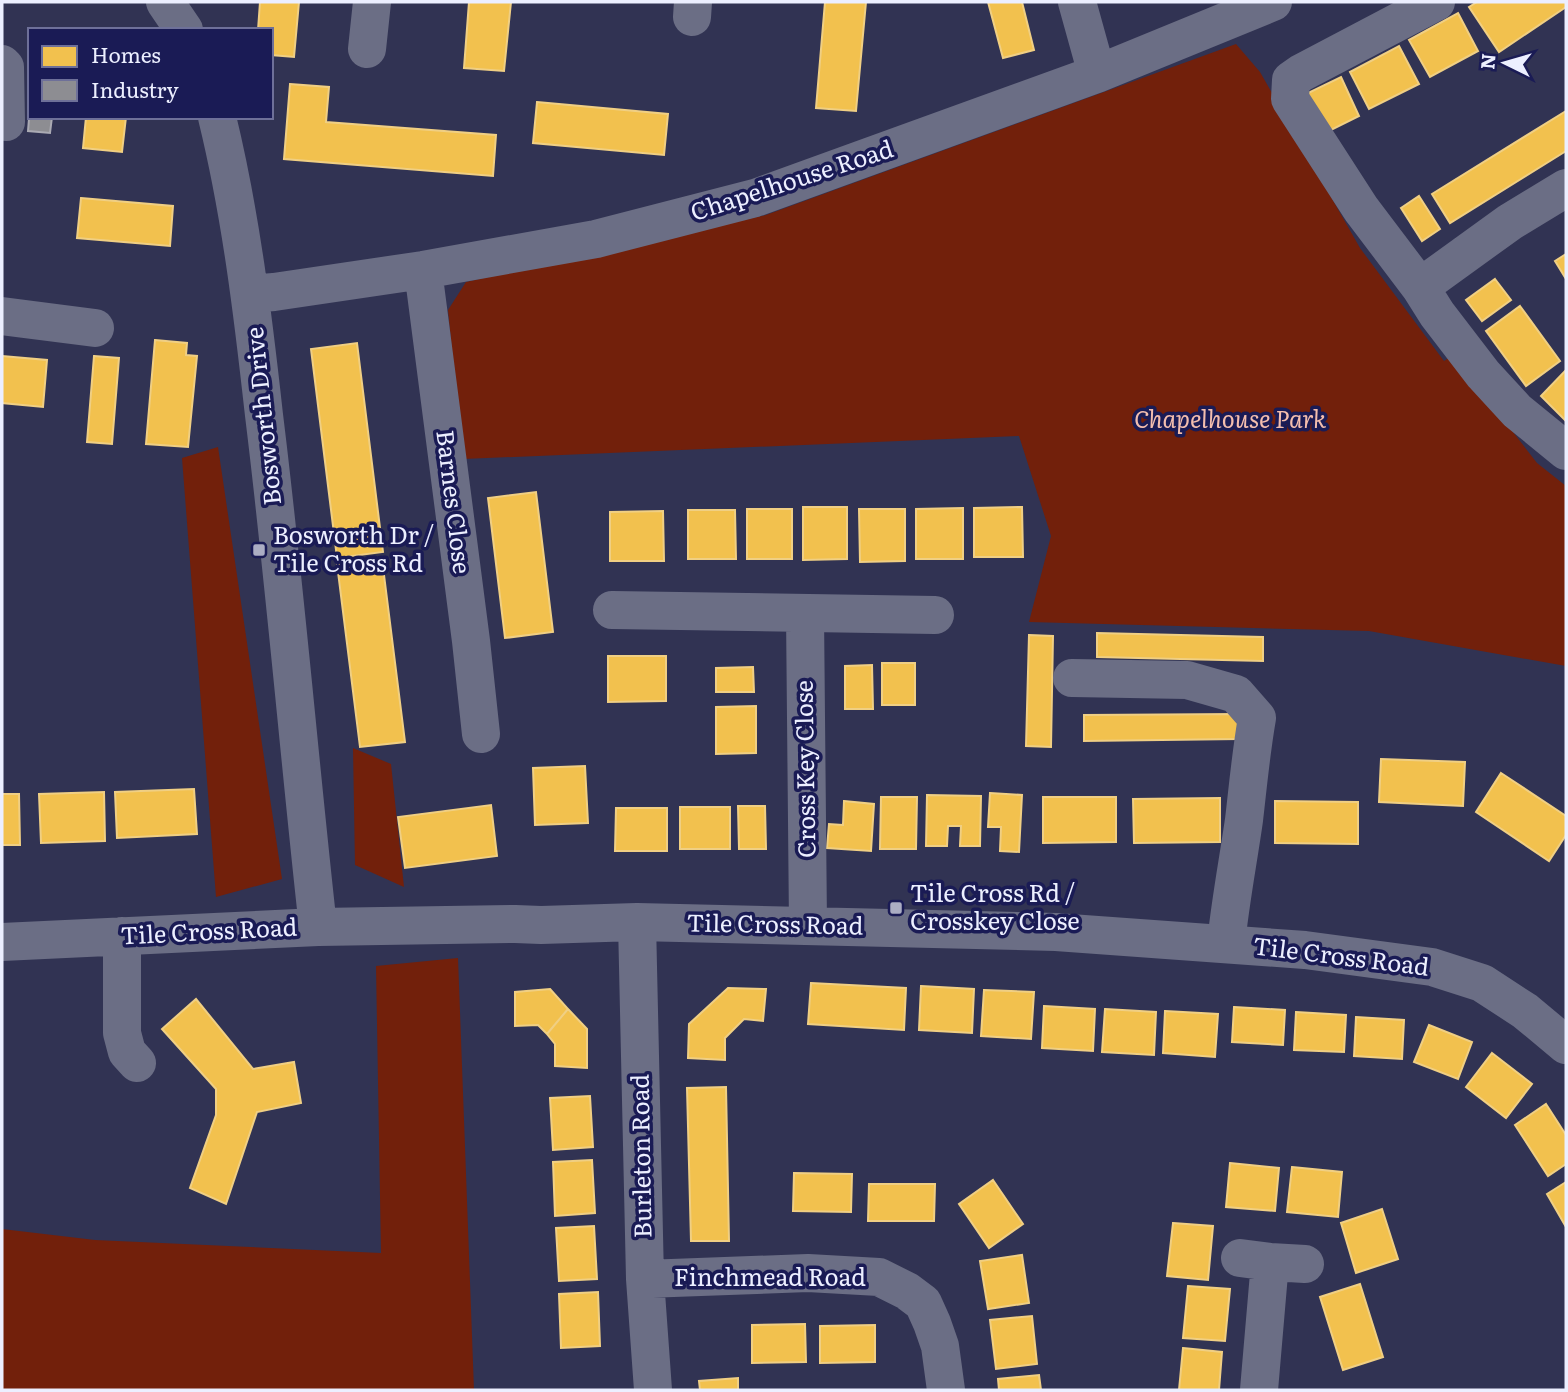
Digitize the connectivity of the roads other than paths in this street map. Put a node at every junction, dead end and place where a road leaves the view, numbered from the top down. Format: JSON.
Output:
{"nodes":[{"id":1,"x":165,"y":2,"type":"edge"},
{"id":2,"x":372,"y":2,"type":"edge"},
{"id":3,"x":1077,"y":2,"type":"edge"},
{"id":4,"x":1272,"y":2,"type":"edge"},
{"id":5,"x":1436,"y":2,"type":"edge"},
{"id":6,"x":183,"y":28,"type":"edge"},
{"id":7,"x":367,"y":49,"type":"dead end"},
{"id":8,"x":2,"y":64,"type":"edge"},
{"id":9,"x":1097,"y":74,"type":"junction"},
{"id":10,"x":216,"y":119,"type":"edge"},
{"id":11,"x":6,"y":122,"type":"dead end"},
{"id":12,"x":1566,"y":188,"type":"edge"},
{"id":13,"x":423,"y":270,"type":"junction"},
{"id":14,"x":1420,"y":287,"type":"junction"},
{"id":15,"x":250,"y":294,"type":"junction"},
{"id":16,"x":2,"y":316,"type":"edge"},
{"id":17,"x":95,"y":328,"type":"dead end"},
{"id":18,"x":1566,"y":451,"type":"edge"},
{"id":19,"x":612,"y":610,"type":"dead end"},
{"id":20,"x":804,"y":613,"type":"junction"},
{"id":21,"x":935,"y":615,"type":"dead end"},
{"id":22,"x":1072,"y":678,"type":"dead end"},
{"id":23,"x":481,"y":734,"type":"dead end"},
{"id":24,"x":637,"y":922,"type":"junction"},
{"id":25,"x":808,"y":925,"type":"junction"},
{"id":26,"x":318,"y":927,"type":"junction"},
{"id":27,"x":122,"y":936,"type":"junction"},
{"id":28,"x":2,"y":942,"type":"edge"},
{"id":29,"x":1226,"y":944,"type":"junction"},
{"id":30,"x":1566,"y":1045,"type":"edge"},
{"id":31,"x":137,"y":1063,"type":"dead end"},
{"id":32,"x":1272,"y":1261,"type":"dead end"},
{"id":33,"x":645,"y":1279,"type":"junction"},
{"id":34,"x":653,"y":1390,"type":"edge"},
{"id":35,"x":946,"y":1390,"type":"edge"},
{"id":36,"x":1259,"y":1390,"type":"edge"}],
"edges":[{"from":1,"to":6,"type":"street"},
{"from":2,"to":7,"type":"street"},
{"from":3,"to":9,"type":"street"},
{"from":4,"to":9,"type":"street","name":"Chapelhouse Road"},
{"from":5,"to":14,"type":"street"},
{"from":8,"to":11,"type":"street"},
{"from":9,"to":13,"type":"street","name":"Chapelhouse Road"},
{"from":10,"to":15,"type":"street","name":"Bosworth Drive"},
{"from":12,"to":14,"type":"street"},
{"from":13,"to":15,"type":"street","name":"Chapelhouse Road"},
{"from":13,"to":23,"type":"street","name":"Barnes Close"},
{"from":14,"to":18,"type":"street"},
{"from":15,"to":26,"type":"street","name":"Bosworth Drive"},
{"from":16,"to":17,"type":"street"},
{"from":19,"to":20,"type":"street"},
{"from":20,"to":21,"type":"street"},
{"from":20,"to":25,"type":"street","name":"Cross Key Close"},
{"from":22,"to":29,"type":"street"},
{"from":24,"to":25,"type":"street","name":"Tile Cross Road"},
{"from":24,"to":26,"type":"street","name":"Tile Cross Road"},
{"from":24,"to":33,"type":"street","name":"Burleton Road"},
{"from":25,"to":29,"type":"street","name":"Tile Cross Road"},
{"from":26,"to":27,"type":"street","name":"Tile Cross Road"},
{"from":27,"to":28,"type":"street","name":"Tile Cross Road"},
{"from":27,"to":31,"type":"street"},
{"from":29,"to":30,"type":"street","name":"Tile Cross Road"},
{"from":32,"to":36,"type":"street"},
{"from":33,"to":34,"type":"street","name":"Burleton Road"},
{"from":33,"to":35,"type":"street","name":"Finchmead Road"}]}
